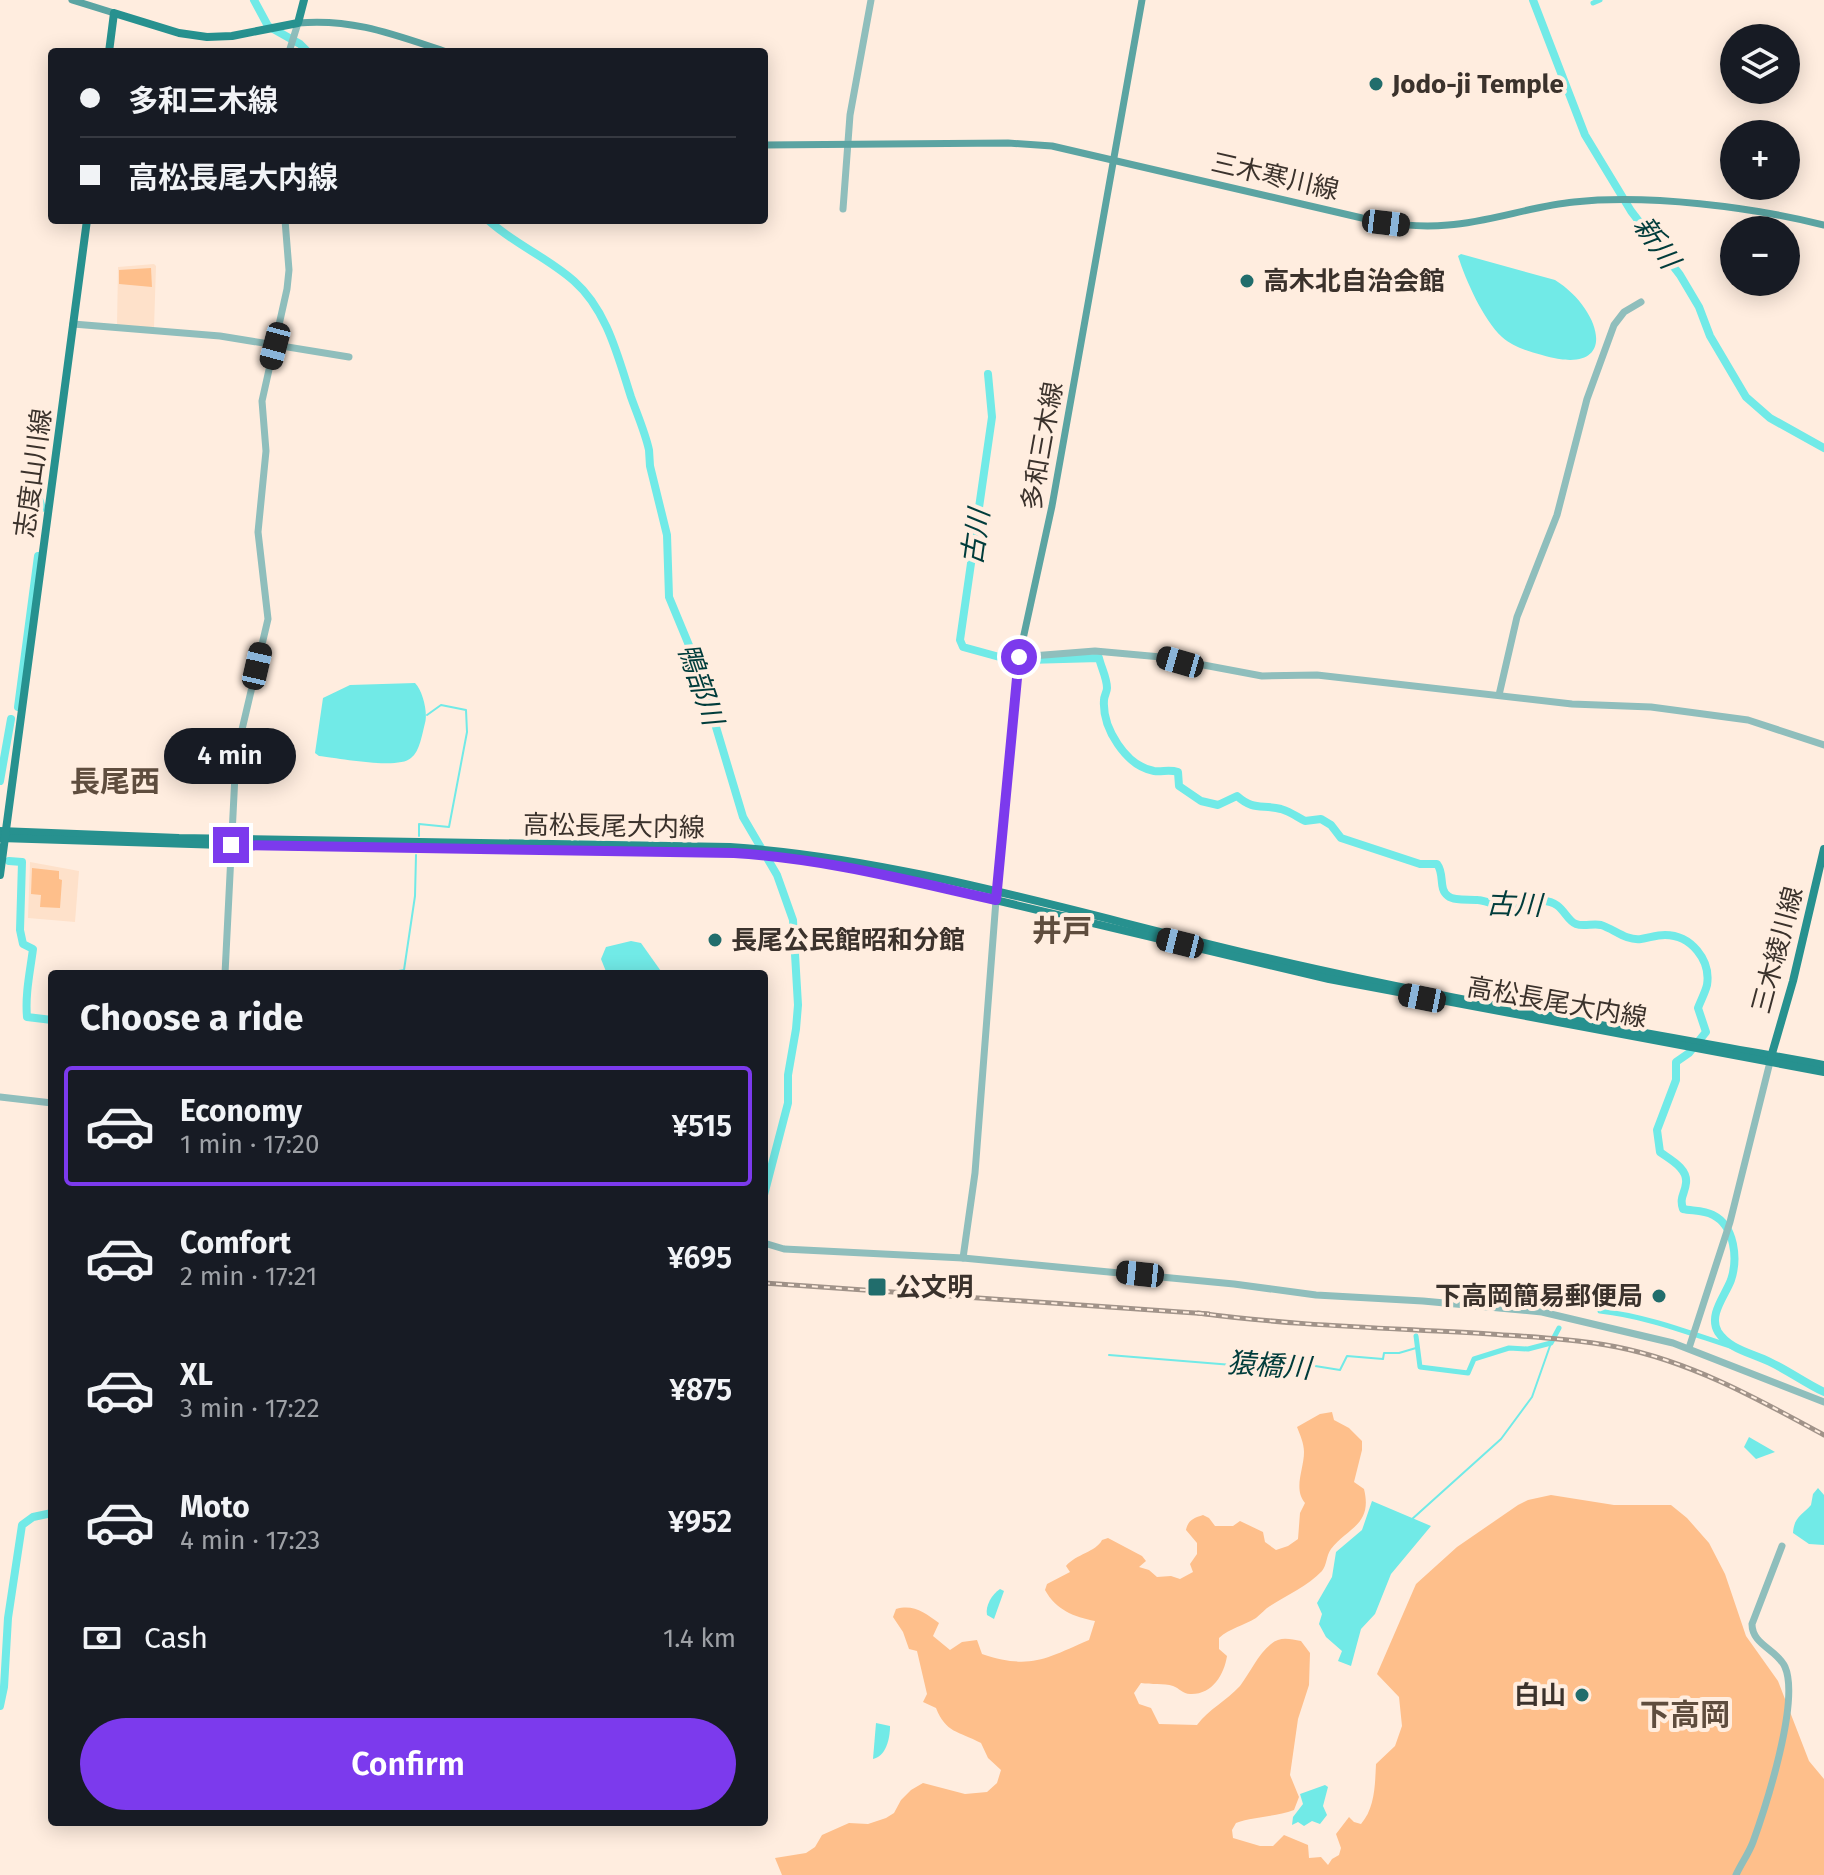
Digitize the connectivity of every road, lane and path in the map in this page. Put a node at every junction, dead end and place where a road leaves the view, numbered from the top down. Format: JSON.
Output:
{"nodes":[{"id":1,"x":72,"y":0,"type":"edge"},
{"id":2,"x":304,"y":0,"type":"edge"},
{"id":3,"x":871,"y":0,"type":"edge"},
{"id":4,"x":1142,"y":0,"type":"edge"},
{"id":5,"x":114,"y":13,"type":"junction"},
{"id":6,"x":297,"y":28,"type":"junction"},
{"id":7,"x":110,"y":48,"type":"edge"},
{"id":8,"x":290,"y":48,"type":"edge"},
{"id":9,"x":434,"y":48,"type":"edge"},
{"id":10,"x":847,"y":143,"type":"junction"},
{"id":11,"x":768,"y":145,"type":"edge"},
{"id":12,"x":1114,"y":158,"type":"junction"},
{"id":13,"x":843,"y":209,"type":"dead end"},
{"id":14,"x":86,"y":224,"type":"edge"},
{"id":15,"x":285,"y":224,"type":"edge"},
{"id":16,"x":1824,"y":225,"type":"edge"},
{"id":17,"x":1641,"y":302,"type":"dead end"},
{"id":18,"x":73,"y":324,"type":"junction"},
{"id":19,"x":275,"y":346,"type":"junction"},
{"id":20,"x":349,"y":357,"type":"dead end"},
{"id":21,"x":1019,"y":657,"type":"junction"},
{"id":22,"x":1499,"y":695,"type":"junction"},
{"id":23,"x":1824,"y":745,"type":"edge"},
{"id":24,"x":3,"y":835,"type":"edge"},
{"id":25,"x":231,"y":842,"type":"junction"},
{"id":26,"x":1824,"y":849,"type":"edge"},
{"id":27,"x":0,"y":875,"type":"edge"},
{"id":28,"x":997,"y":897,"type":"junction"},
{"id":29,"x":225,"y":970,"type":"edge"},
{"id":30,"x":1697,"y":1045,"type":"junction"},
{"id":31,"x":1771,"y":1059,"type":"junction"},
{"id":32,"x":1824,"y":1065,"type":"edge"},
{"id":33,"x":1824,"y":1072,"type":"edge"},
{"id":34,"x":0,"y":1097,"type":"edge"},
{"id":35,"x":48,"y":1103,"type":"edge"},
{"id":36,"x":768,"y":1244,"type":"edge"},
{"id":37,"x":963,"y":1258,"type":"junction"},
{"id":38,"x":1689,"y":1348,"type":"junction"},
{"id":39,"x":1824,"y":1402,"type":"edge"},
{"id":40,"x":1782,"y":1546,"type":"dead end"},
{"id":41,"x":1736,"y":1875,"type":"edge"}],
"edges":[{"from":1,"to":5,"type":"main road"},
{"from":2,"to":6,"type":"main road"},
{"from":3,"to":10,"type":"street"},
{"from":4,"to":12,"type":"main road","name":"多和三木線"},
{"from":5,"to":6,"type":"main road"},
{"from":5,"to":7,"type":"main road"},
{"from":6,"to":8,"type":"street"},
{"from":6,"to":9,"type":"main road"},
{"from":10,"to":11,"type":"main road","name":"三木寒川線"},
{"from":10,"to":12,"type":"main road","name":"三木寒川線"},
{"from":10,"to":13,"type":"street"},
{"from":12,"to":16,"type":"main road","name":"三木寒川線"},
{"from":12,"to":21,"type":"main road","name":"多和三木線"},
{"from":14,"to":18,"type":"main road","name":"志度山川線"},
{"from":15,"to":19,"type":"street"},
{"from":17,"to":22,"type":"street"},
{"from":18,"to":19,"type":"street"},
{"from":18,"to":24,"type":"main road","name":"志度山川線"},
{"from":19,"to":20,"type":"street"},
{"from":19,"to":25,"type":"street"},
{"from":21,"to":22,"type":"street"},
{"from":21,"to":28,"type":"main road","name":"多和三木線"},
{"from":22,"to":23,"type":"street"},
{"from":24,"to":25,"type":"main road","name":"高松長尾大内線"},
{"from":24,"to":27,"type":"main road","name":"志度山川線"},
{"from":25,"to":28,"type":"main road","name":"高松長尾大内線"},
{"from":25,"to":29,"type":"street"},
{"from":26,"to":31,"type":"main road","name":"三木綾川線"},
{"from":28,"to":30,"type":"main road","name":"高松長尾大内線"},
{"from":28,"to":30,"type":"main road","name":"高松長尾大内線"},
{"from":28,"to":37,"type":"street"},
{"from":30,"to":31,"type":"main road","name":"高松長尾大内線"},
{"from":31,"to":32,"type":"main road","name":"高松長尾大内線"},
{"from":31,"to":33,"type":"main road","name":"高松長尾大内線"},
{"from":31,"to":38,"type":"street"},
{"from":34,"to":35,"type":"street"},
{"from":36,"to":37,"type":"street"},
{"from":37,"to":38,"type":"street"},
{"from":38,"to":39,"type":"street"},
{"from":40,"to":41,"type":"street"}]}
